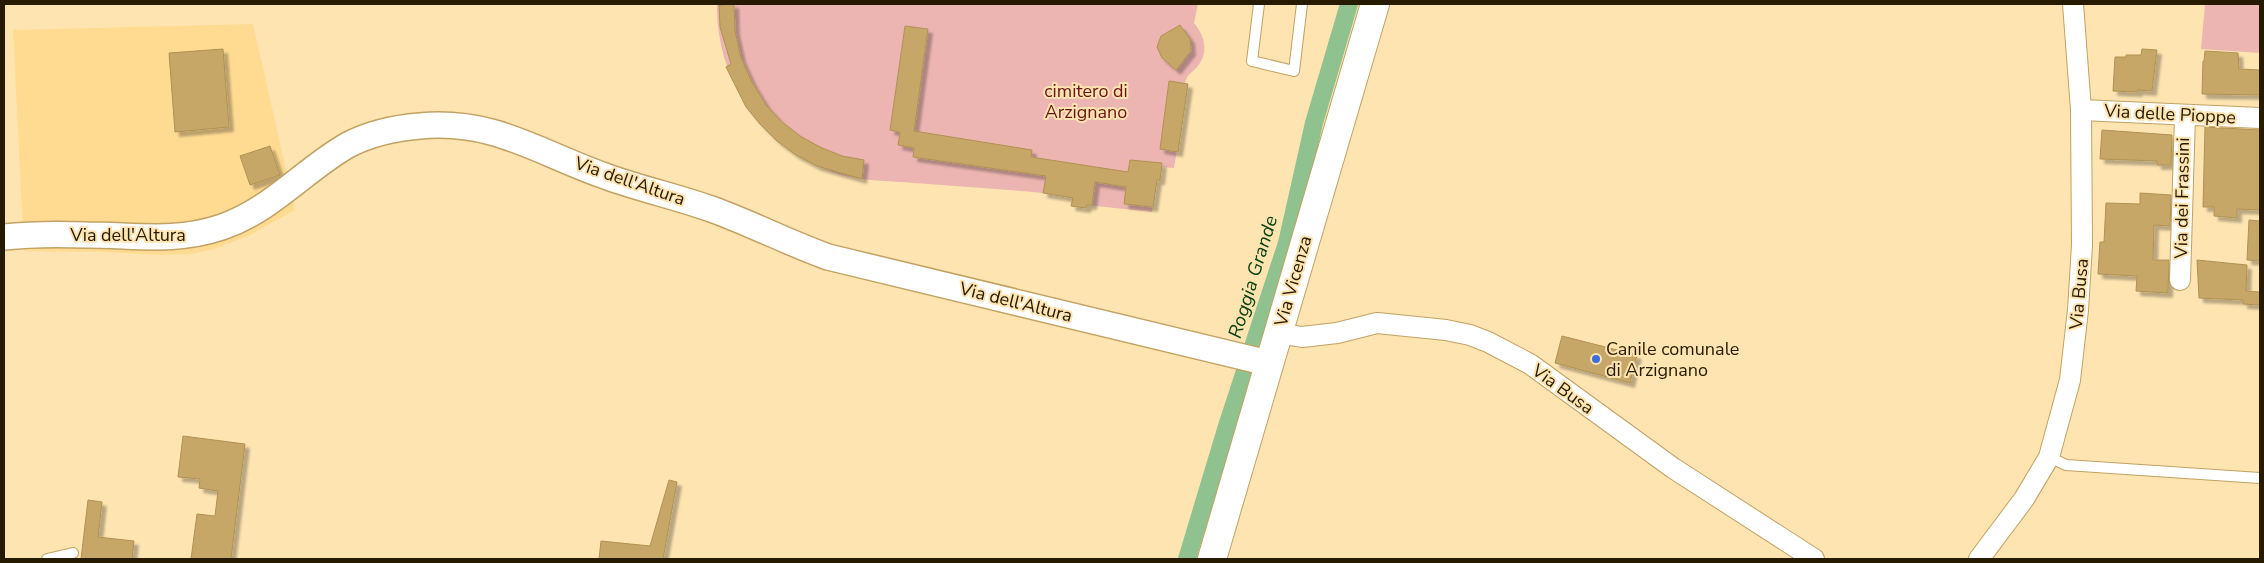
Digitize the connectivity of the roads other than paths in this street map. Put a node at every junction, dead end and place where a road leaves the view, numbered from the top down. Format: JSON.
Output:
{"nodes":[{"id":1,"x":1259,"y":4,"type":"edge"},
{"id":2,"x":1302,"y":4,"type":"edge"},
{"id":3,"x":1375,"y":4,"type":"edge"},
{"id":4,"x":2073,"y":4,"type":"edge"},
{"id":5,"x":2080,"y":110,"type":"junction"},
{"id":6,"x":2184,"y":116,"type":"junction"},
{"id":7,"x":2260,"y":118,"type":"edge"},
{"id":8,"x":4,"y":237,"type":"edge"},
{"id":9,"x":2180,"y":280,"type":"dead end"},
{"id":10,"x":1277,"y":333,"type":"junction"},
{"id":11,"x":1268,"y":363,"type":"junction"},
{"id":12,"x":2049,"y":457,"type":"junction"},
{"id":13,"x":2260,"y":478,"type":"edge"},
{"id":14,"x":73,"y":553,"type":"dead end"},
{"id":15,"x":47,"y":559,"type":"edge"},
{"id":16,"x":1212,"y":559,"type":"edge"},
{"id":17,"x":1814,"y":559,"type":"edge"},
{"id":18,"x":1979,"y":559,"type":"edge"}],
"edges":[{"from":1,"to":2,"type":"lane"},
{"from":3,"to":10,"type":"main road","name":"Via Vicenza"},
{"from":4,"to":5,"type":"street","name":"Via Busa"},
{"from":5,"to":6,"type":"street","name":"Via delle Pioppe"},
{"from":5,"to":12,"type":"street","name":"Via Busa"},
{"from":6,"to":7,"type":"street","name":"Via delle Pioppe"},
{"from":6,"to":9,"type":"street","name":"Via dei Frassini"},
{"from":8,"to":11,"type":"street","name":"Via dell'Altura"},
{"from":10,"to":11,"type":"main road","name":"Via Vicenza"},
{"from":10,"to":17,"type":"street","name":"Via Busa"},
{"from":11,"to":16,"type":"main road","name":"Via Vicenza"},
{"from":12,"to":13,"type":"lane"},
{"from":12,"to":18,"type":"street","name":"Via Busa"},
{"from":14,"to":15,"type":"lane"}]}
